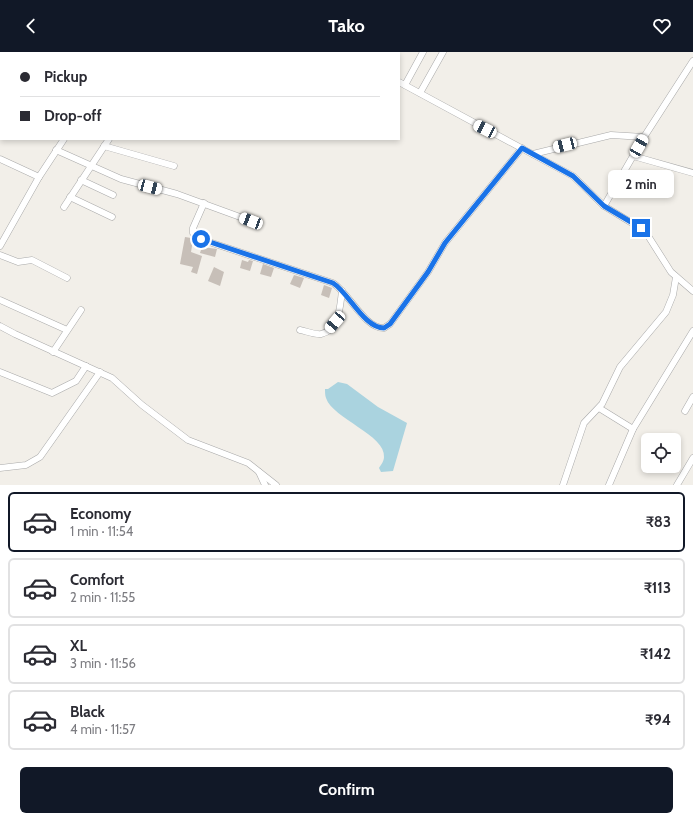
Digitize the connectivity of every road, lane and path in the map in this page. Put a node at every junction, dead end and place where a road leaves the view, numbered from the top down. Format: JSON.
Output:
{"nodes":[{"id":1,"x":84,"y":52,"type":"edge"},
{"id":2,"x":93,"y":52,"type":"edge"},
{"id":3,"x":423,"y":52,"type":"edge"},
{"id":4,"x":443,"y":52,"type":"edge"},
{"id":5,"x":693,"y":61,"type":"edge"},
{"id":6,"x":402,"y":83,"type":"edge"},
{"id":7,"x":420,"y":93,"type":"junction"},
{"id":8,"x":644,"y":137,"type":"junction"},
{"id":9,"x":63,"y":140,"type":"edge"},
{"id":10,"x":108,"y":140,"type":"edge"},
{"id":11,"x":104,"y":146,"type":"junction"},
{"id":12,"x":522,"y":148,"type":"junction"},
{"id":13,"x":56,"y":150,"type":"junction"},
{"id":14,"x":533,"y":154,"type":"junction"},
{"id":15,"x":633,"y":156,"type":"junction"},
{"id":16,"x":0,"y":159,"type":"edge"},
{"id":17,"x":90,"y":166,"type":"junction"},
{"id":18,"x":174,"y":166,"type":"dead end"},
{"id":19,"x":693,"y":173,"type":"edge"},
{"id":20,"x":39,"y":177,"type":"junction"},
{"id":21,"x":81,"y":180,"type":"junction"},
{"id":22,"x":113,"y":195,"type":"dead end"},
{"id":23,"x":70,"y":197,"type":"junction"},
{"id":24,"x":204,"y":203,"type":"junction"},
{"id":25,"x":604,"y":206,"type":"junction"},
{"id":26,"x":64,"y":207,"type":"dead end"},
{"id":27,"x":112,"y":217,"type":"dead end"},
{"id":28,"x":251,"y":221,"type":"dead end"},
{"id":29,"x":0,"y":246,"type":"edge"},
{"id":30,"x":0,"y":255,"type":"edge"},
{"id":31,"x":676,"y":277,"type":"junction"},
{"id":32,"x":67,"y":278,"type":"dead end"},
{"id":33,"x":342,"y":290,"type":"junction"},
{"id":34,"x":693,"y":292,"type":"edge"},
{"id":35,"x":0,"y":300,"type":"edge"},
{"id":36,"x":81,"y":310,"type":"dead end"},
{"id":37,"x":0,"y":326,"type":"edge"},
{"id":38,"x":67,"y":330,"type":"junction"},
{"id":39,"x":300,"y":330,"type":"dead end"},
{"id":40,"x":693,"y":331,"type":"edge"},
{"id":41,"x":53,"y":352,"type":"junction"},
{"id":42,"x":86,"y":366,"type":"junction"},
{"id":43,"x":0,"y":372,"type":"edge"},
{"id":44,"x":100,"y":372,"type":"junction"},
{"id":45,"x":693,"y":397,"type":"edge"},
{"id":46,"x":599,"y":408,"type":"junction"},
{"id":47,"x":685,"y":411,"type":"dead end"},
{"id":48,"x":633,"y":429,"type":"junction"},
{"id":49,"x":693,"y":458,"type":"edge"},
{"id":50,"x":0,"y":468,"type":"edge"},
{"id":51,"x":258,"y":471,"type":"junction"},
{"id":52,"x":265,"y":485,"type":"edge"},
{"id":53,"x":276,"y":485,"type":"edge"},
{"id":54,"x":563,"y":485,"type":"edge"},
{"id":55,"x":609,"y":485,"type":"edge"},
{"id":56,"x":677,"y":485,"type":"edge"}],
"edges":[{"from":1,"to":2,"type":"street"},
{"from":3,"to":6,"type":"street"},
{"from":4,"to":7,"type":"street"},
{"from":5,"to":8,"type":"street"},
{"from":6,"to":7,"type":"street"},
{"from":7,"to":12,"type":"street"},
{"from":8,"to":14,"type":"street"},
{"from":8,"to":15,"type":"street"},
{"from":9,"to":13,"type":"street"},
{"from":10,"to":11,"type":"street"},
{"from":11,"to":17,"type":"street"},
{"from":11,"to":18,"type":"street"},
{"from":12,"to":14,"type":"street"},
{"from":12,"to":33,"type":"street"},
{"from":13,"to":17,"type":"street"},
{"from":13,"to":20,"type":"street"},
{"from":14,"to":25,"type":"street"},
{"from":15,"to":19,"type":"street"},
{"from":15,"to":25,"type":"street"},
{"from":16,"to":20,"type":"street"},
{"from":17,"to":21,"type":"street"},
{"from":17,"to":24,"type":"street"},
{"from":20,"to":29,"type":"street"},
{"from":21,"to":22,"type":"street"},
{"from":21,"to":23,"type":"street"},
{"from":23,"to":26,"type":"street"},
{"from":23,"to":27,"type":"street"},
{"from":24,"to":28,"type":"street"},
{"from":24,"to":33,"type":"street"},
{"from":25,"to":31,"type":"street"},
{"from":30,"to":32,"type":"street"},
{"from":31,"to":34,"type":"street"},
{"from":31,"to":46,"type":"street"},
{"from":33,"to":39,"type":"street"},
{"from":35,"to":38,"type":"street"},
{"from":36,"to":38,"type":"street"},
{"from":37,"to":41,"type":"street"},
{"from":38,"to":41,"type":"street"},
{"from":40,"to":48,"type":"street"},
{"from":41,"to":42,"type":"street"},
{"from":42,"to":43,"type":"street"},
{"from":42,"to":44,"type":"street"},
{"from":44,"to":50,"type":"street"},
{"from":44,"to":51,"type":"street"},
{"from":45,"to":47,"type":"street"},
{"from":46,"to":48,"type":"street"},
{"from":46,"to":54,"type":"street"},
{"from":48,"to":55,"type":"street"},
{"from":49,"to":56,"type":"street"},
{"from":51,"to":52,"type":"street"},
{"from":51,"to":53,"type":"street"}]}
